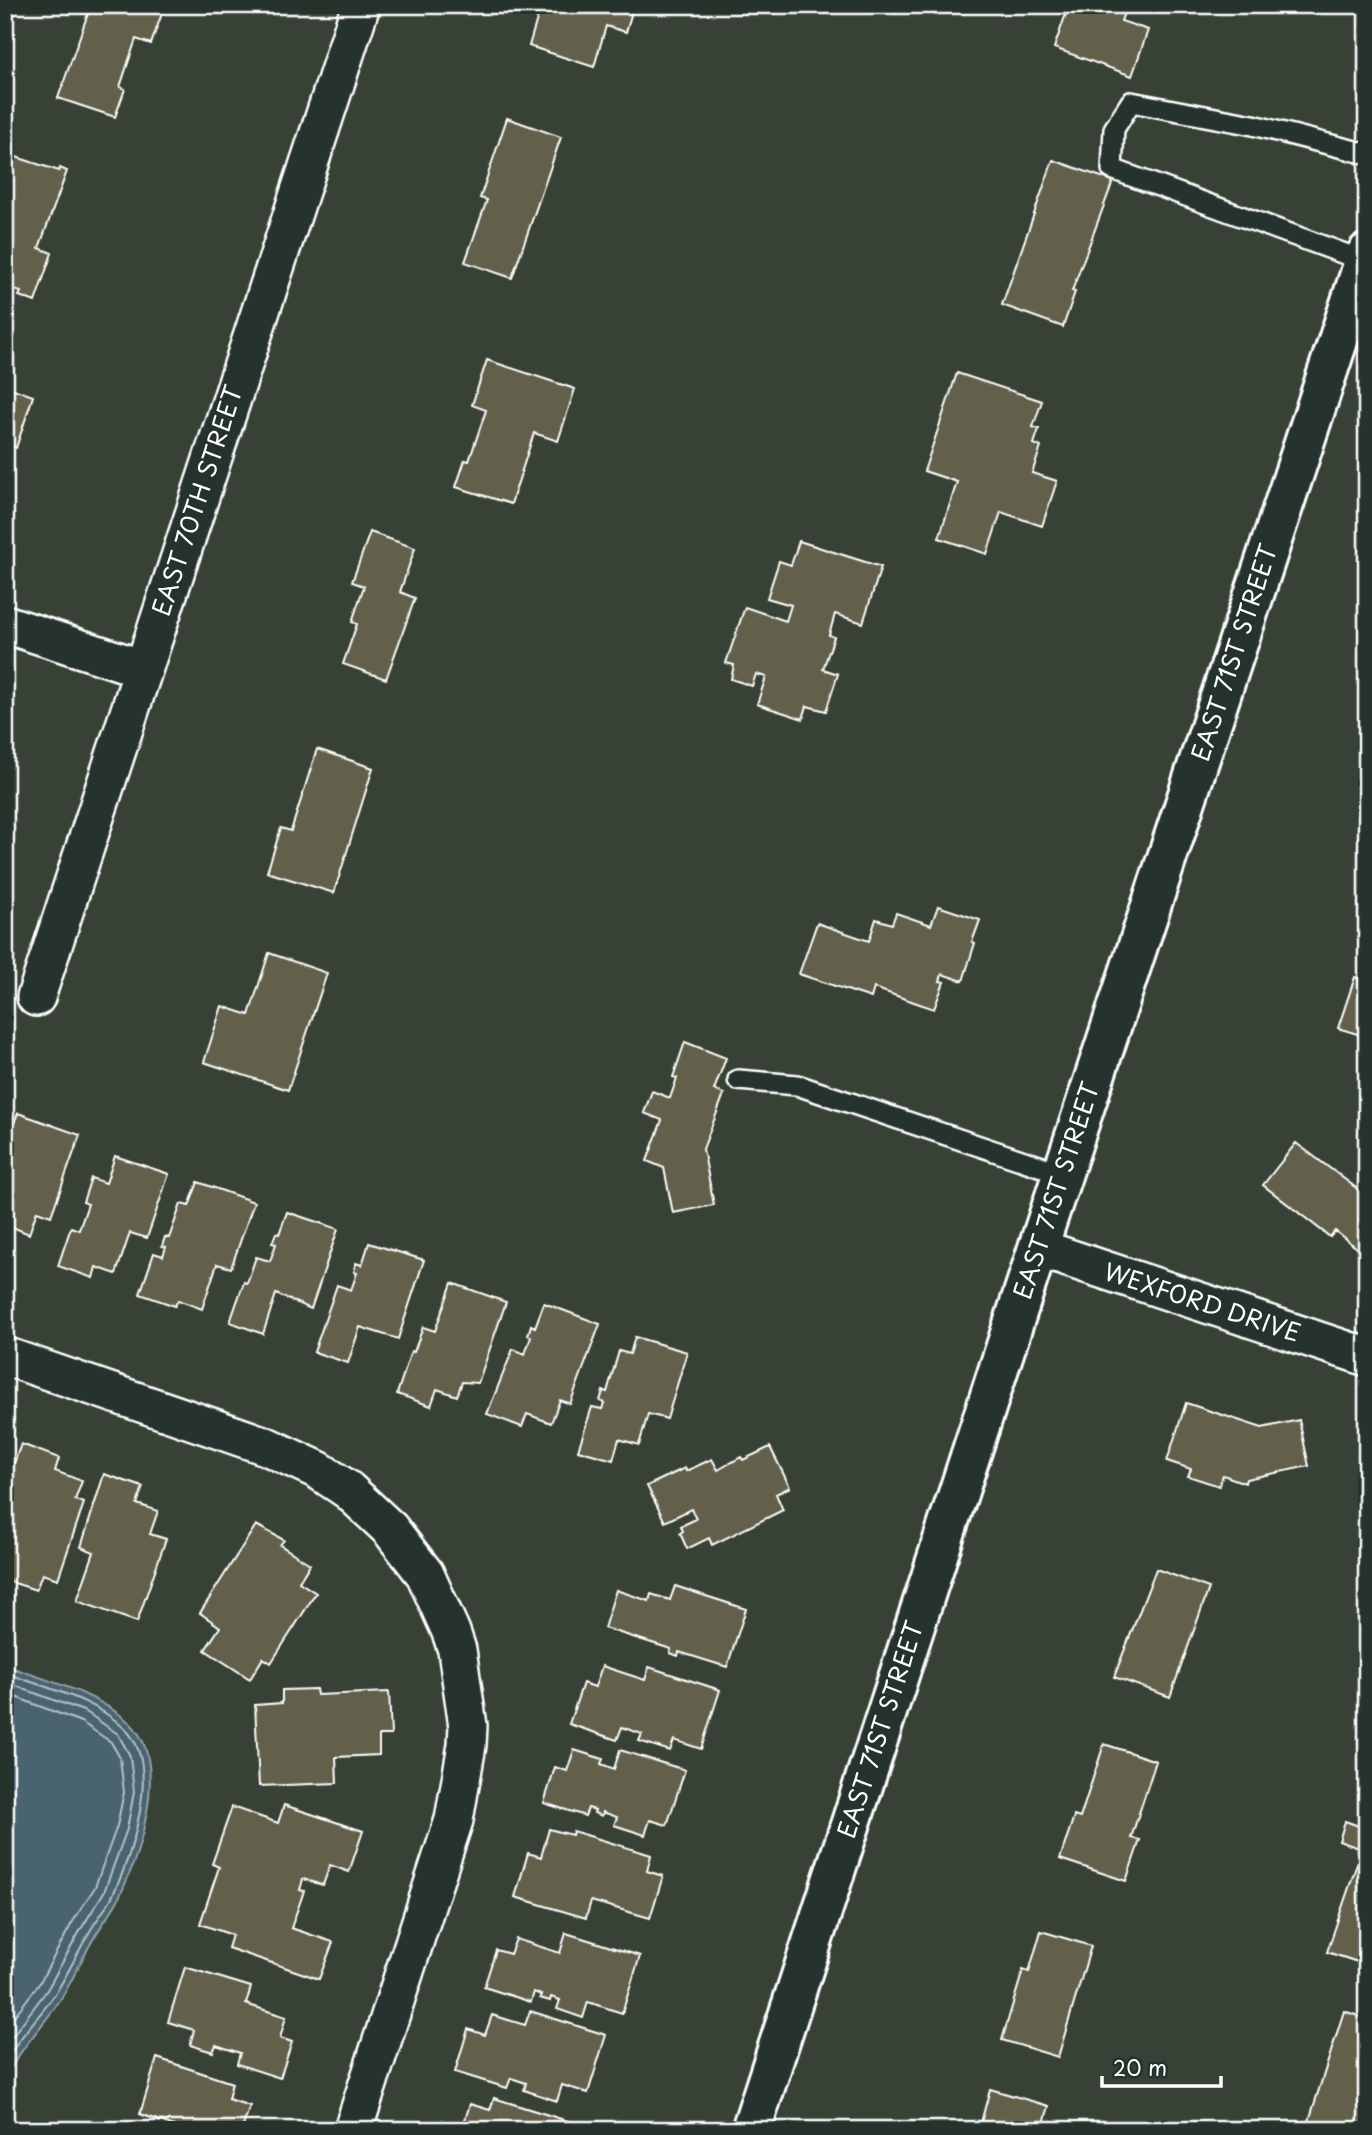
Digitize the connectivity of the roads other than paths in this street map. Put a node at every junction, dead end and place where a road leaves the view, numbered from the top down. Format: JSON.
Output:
{"nodes":[{"id":1,"x":361,"y":5,"type":"edge"},
{"id":2,"x":1367,"y":154,"type":"edge"},
{"id":3,"x":1365,"y":257,"type":"edge"},
{"id":4,"x":5,"y":624,"type":"edge"},
{"id":5,"x":143,"y":670,"type":"junction"},
{"id":6,"x":36,"y":997,"type":"dead end"},
{"id":7,"x":738,"y":1080,"type":"dead end"},
{"id":8,"x":1063,"y":1174,"type":"junction"},
{"id":9,"x":1038,"y":1248,"type":"junction"},
{"id":10,"x":5,"y":1356,"type":"edge"},
{"id":11,"x":1367,"y":1357,"type":"edge"},
{"id":12,"x":353,"y":2130,"type":"edge"},
{"id":13,"x":751,"y":2130,"type":"edge"}],
"edges":[{"from":1,"to":5,"type":"street","name":"EAST 70TH STREET"},
{"from":2,"to":3,"type":"lane"},
{"from":3,"to":8,"type":"main road","name":"EAST 71ST STREET"},
{"from":4,"to":5,"type":"street"},
{"from":5,"to":6,"type":"street","name":"EAST 70TH STREET"},
{"from":7,"to":8,"type":"lane"},
{"from":8,"to":9,"type":"main road","name":"EAST 71ST STREET"},
{"from":9,"to":11,"type":"street","name":"WEXFORD DRIVE"},
{"from":9,"to":13,"type":"main road","name":"EAST 71ST STREET"},
{"from":10,"to":12,"type":"street"}]}
